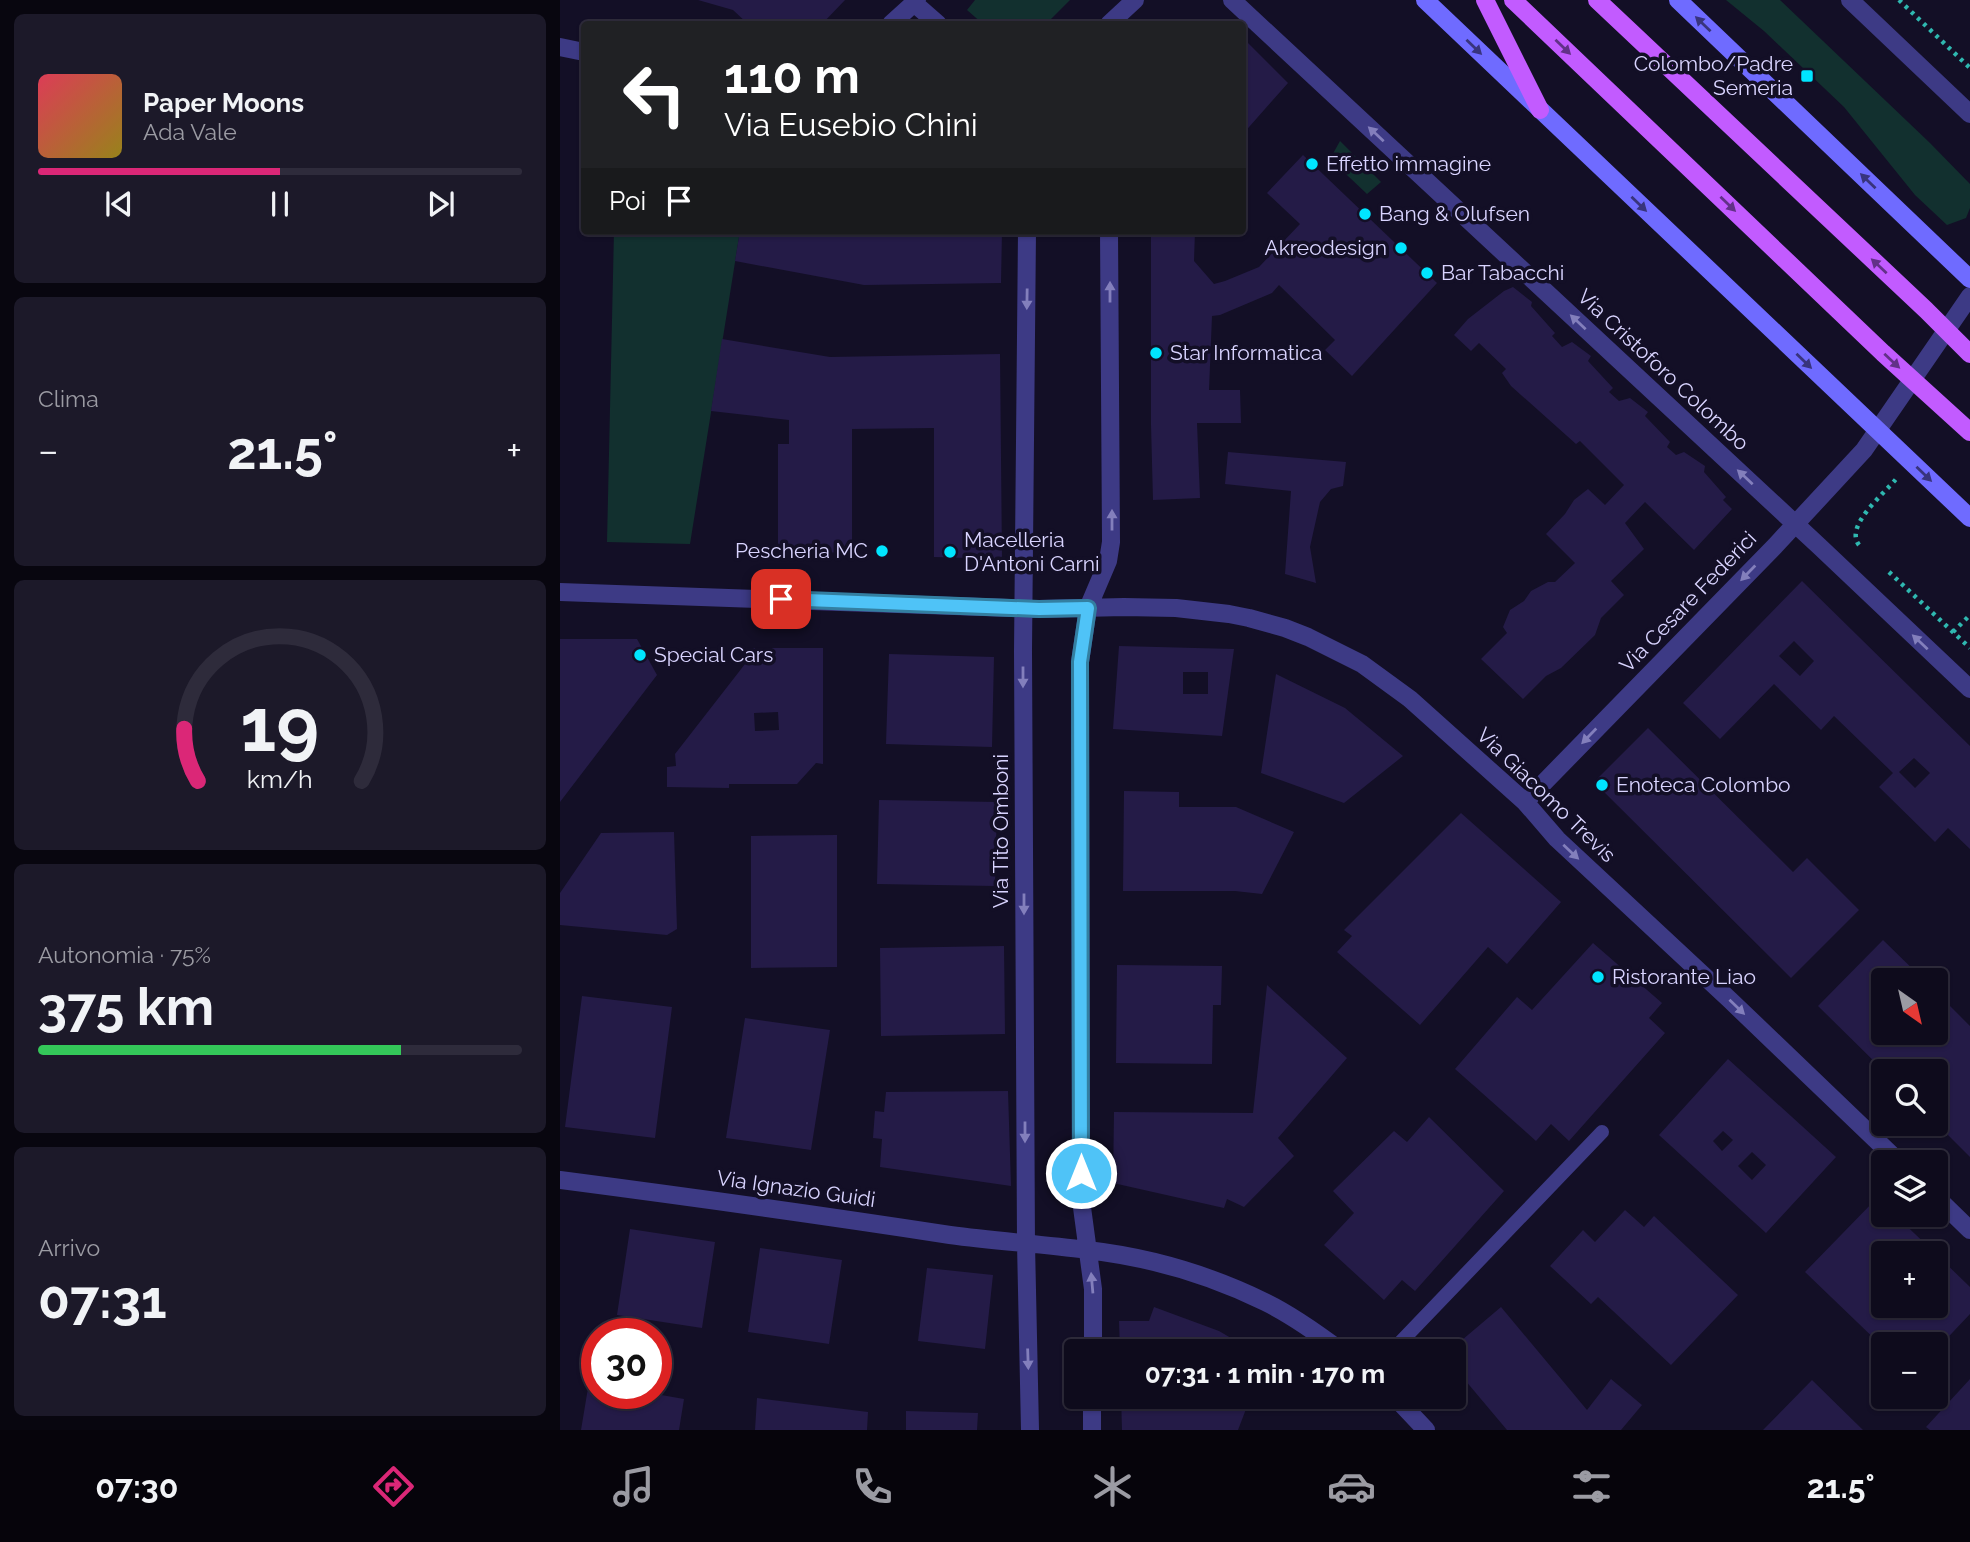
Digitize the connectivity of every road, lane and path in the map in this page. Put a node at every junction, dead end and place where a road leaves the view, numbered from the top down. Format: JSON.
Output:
{"nodes":[{"id":1,"x":1135,"y":0,"type":"edge"},
{"id":2,"x":1232,"y":0,"type":"edge"},
{"id":3,"x":1425,"y":0,"type":"edge"},
{"id":4,"x":1485,"y":0,"type":"edge"},
{"id":5,"x":1513,"y":0,"type":"edge"},
{"id":6,"x":1597,"y":0,"type":"edge"},
{"id":7,"x":1678,"y":0,"type":"edge"},
{"id":8,"x":1850,"y":0,"type":"edge"},
{"id":9,"x":1899,"y":0,"type":"edge"},
{"id":10,"x":915,"y":1,"type":"edge"},
{"id":11,"x":894,"y":21,"type":"edge"},
{"id":12,"x":935,"y":21,"type":"edge"},
{"id":13,"x":1114,"y":21,"type":"edge"},
{"id":14,"x":560,"y":47,"type":"edge"},
{"id":15,"x":581,"y":51,"type":"edge"},
{"id":16,"x":1970,"y":68,"type":"edge"},
{"id":17,"x":1540,"y":110,"type":"junction"},
{"id":18,"x":1970,"y":114,"type":"edge"},
{"id":19,"x":1027,"y":235,"type":"edge"},
{"id":20,"x":1109,"y":235,"type":"edge"},
{"id":21,"x":1970,"y":279,"type":"edge"},
{"id":22,"x":1970,"y":296,"type":"edge"},
{"id":23,"x":1946,"y":330,"type":"junction"},
{"id":24,"x":1970,"y":354,"type":"edge"},
{"id":25,"x":1912,"y":380,"type":"junction"},
{"id":26,"x":1877,"y":430,"type":"junction"},
{"id":27,"x":1970,"y":432,"type":"edge"},
{"id":28,"x":1896,"y":480,"type":"dead end"},
{"id":29,"x":1970,"y":518,"type":"edge"},
{"id":30,"x":1795,"y":523,"type":"junction"},
{"id":31,"x":1865,"y":551,"type":"dead end"},
{"id":32,"x":1885,"y":569,"type":"dead end"},
{"id":33,"x":560,"y":592,"type":"edge"},
{"id":34,"x":1023,"y":608,"type":"junction"},
{"id":35,"x":1088,"y":608,"type":"junction"},
{"id":36,"x":1970,"y":615,"type":"edge"},
{"id":37,"x":1953,"y":632,"type":"junction"},
{"id":38,"x":1970,"y":648,"type":"edge"},
{"id":39,"x":1970,"y":689,"type":"edge"},
{"id":40,"x":1525,"y":802,"type":"junction"},
{"id":41,"x":1602,"y":1132,"type":"dead end"},
{"id":42,"x":1886,"y":1150,"type":"edge"},
{"id":43,"x":560,"y":1180,"type":"edge"},
{"id":44,"x":1948,"y":1209,"type":"edge"},
{"id":45,"x":1970,"y":1230,"type":"edge"},
{"id":46,"x":1026,"y":1244,"type":"junction"},
{"id":47,"x":1089,"y":1250,"type":"junction"},
{"id":48,"x":1093,"y":1339,"type":"edge"},
{"id":49,"x":1324,"y":1339,"type":"edge"},
{"id":50,"x":1404,"y":1339,"type":"edge"},
{"id":51,"x":1092,"y":1409,"type":"edge"},
{"id":52,"x":1406,"y":1409,"type":"edge"},
{"id":53,"x":1030,"y":1430,"type":"edge"},
{"id":54,"x":1092,"y":1430,"type":"edge"},
{"id":55,"x":1426,"y":1430,"type":"edge"}],
"edges":[{"from":1,"to":13,"type":"street"},
{"from":30,"to":2,"type":"street","name":"Via Cristoforo Colombo","one_way":true},
{"from":3,"to":17,"type":"main road","one_way":true},
{"from":4,"to":17,"type":"main road"},
{"from":5,"to":25,"type":"main road","one_way":true},
{"from":23,"to":6,"type":"main road","one_way":true},
{"from":21,"to":7,"type":"main road","one_way":true},
{"from":8,"to":18,"type":"street"},
{"from":9,"to":16,"type":"path"},
{"from":10,"to":11,"type":"street"},
{"from":10,"to":12,"type":"street"},
{"from":14,"to":15,"type":"street"},
{"from":17,"to":26,"type":"main road","one_way":true},
{"from":19,"to":34,"type":"street","name":"Via Tito Omboni","one_way":true},
{"from":35,"to":20,"type":"street","one_way":true},
{"from":22,"to":23,"type":"street"},
{"from":23,"to":24,"type":"main road"},
{"from":23,"to":25,"type":"street"},
{"from":25,"to":26,"type":"street"},
{"from":25,"to":27,"type":"main road"},
{"from":26,"to":29,"type":"main road","one_way":true},
{"from":26,"to":30,"type":"street","name":"Via Cesare Federici"},
{"from":28,"to":31,"type":"path"},
{"from":39,"to":30,"type":"street","name":"Via Cristoforo Colombo","one_way":true},
{"from":30,"to":40,"type":"street","name":"Via Cesare Federici","one_way":true},
{"from":32,"to":37,"type":"path"},
{"from":33,"to":34,"type":"street","name":"Via Giacomo Trevis"},
{"from":34,"to":35,"type":"street","name":"Via Giacomo Trevis"},
{"from":34,"to":46,"type":"street","name":"Via Tito Omboni","one_way":true},
{"from":35,"to":40,"type":"street","name":"Via Giacomo Trevis"},
{"from":35,"to":47,"type":"street"},
{"from":36,"to":37,"type":"path"},
{"from":37,"to":38,"type":"path"},
{"from":40,"to":42,"type":"street","name":"Via Giacomo Trevis","one_way":true},
{"from":41,"to":50,"type":"lane"},
{"from":43,"to":46,"type":"street","name":"Via Ignazio Guidi"},
{"from":44,"to":45,"type":"street"},
{"from":46,"to":47,"type":"street","name":"Via Ignazio Guidi"},
{"from":46,"to":53,"type":"street","name":"Via Tito Omboni","one_way":true},
{"from":48,"to":47,"type":"street","one_way":true},
{"from":47,"to":49,"type":"street","name":"Via Ignazio Guidi"},
{"from":51,"to":54,"type":"street"},
{"from":52,"to":55,"type":"street"}]}
